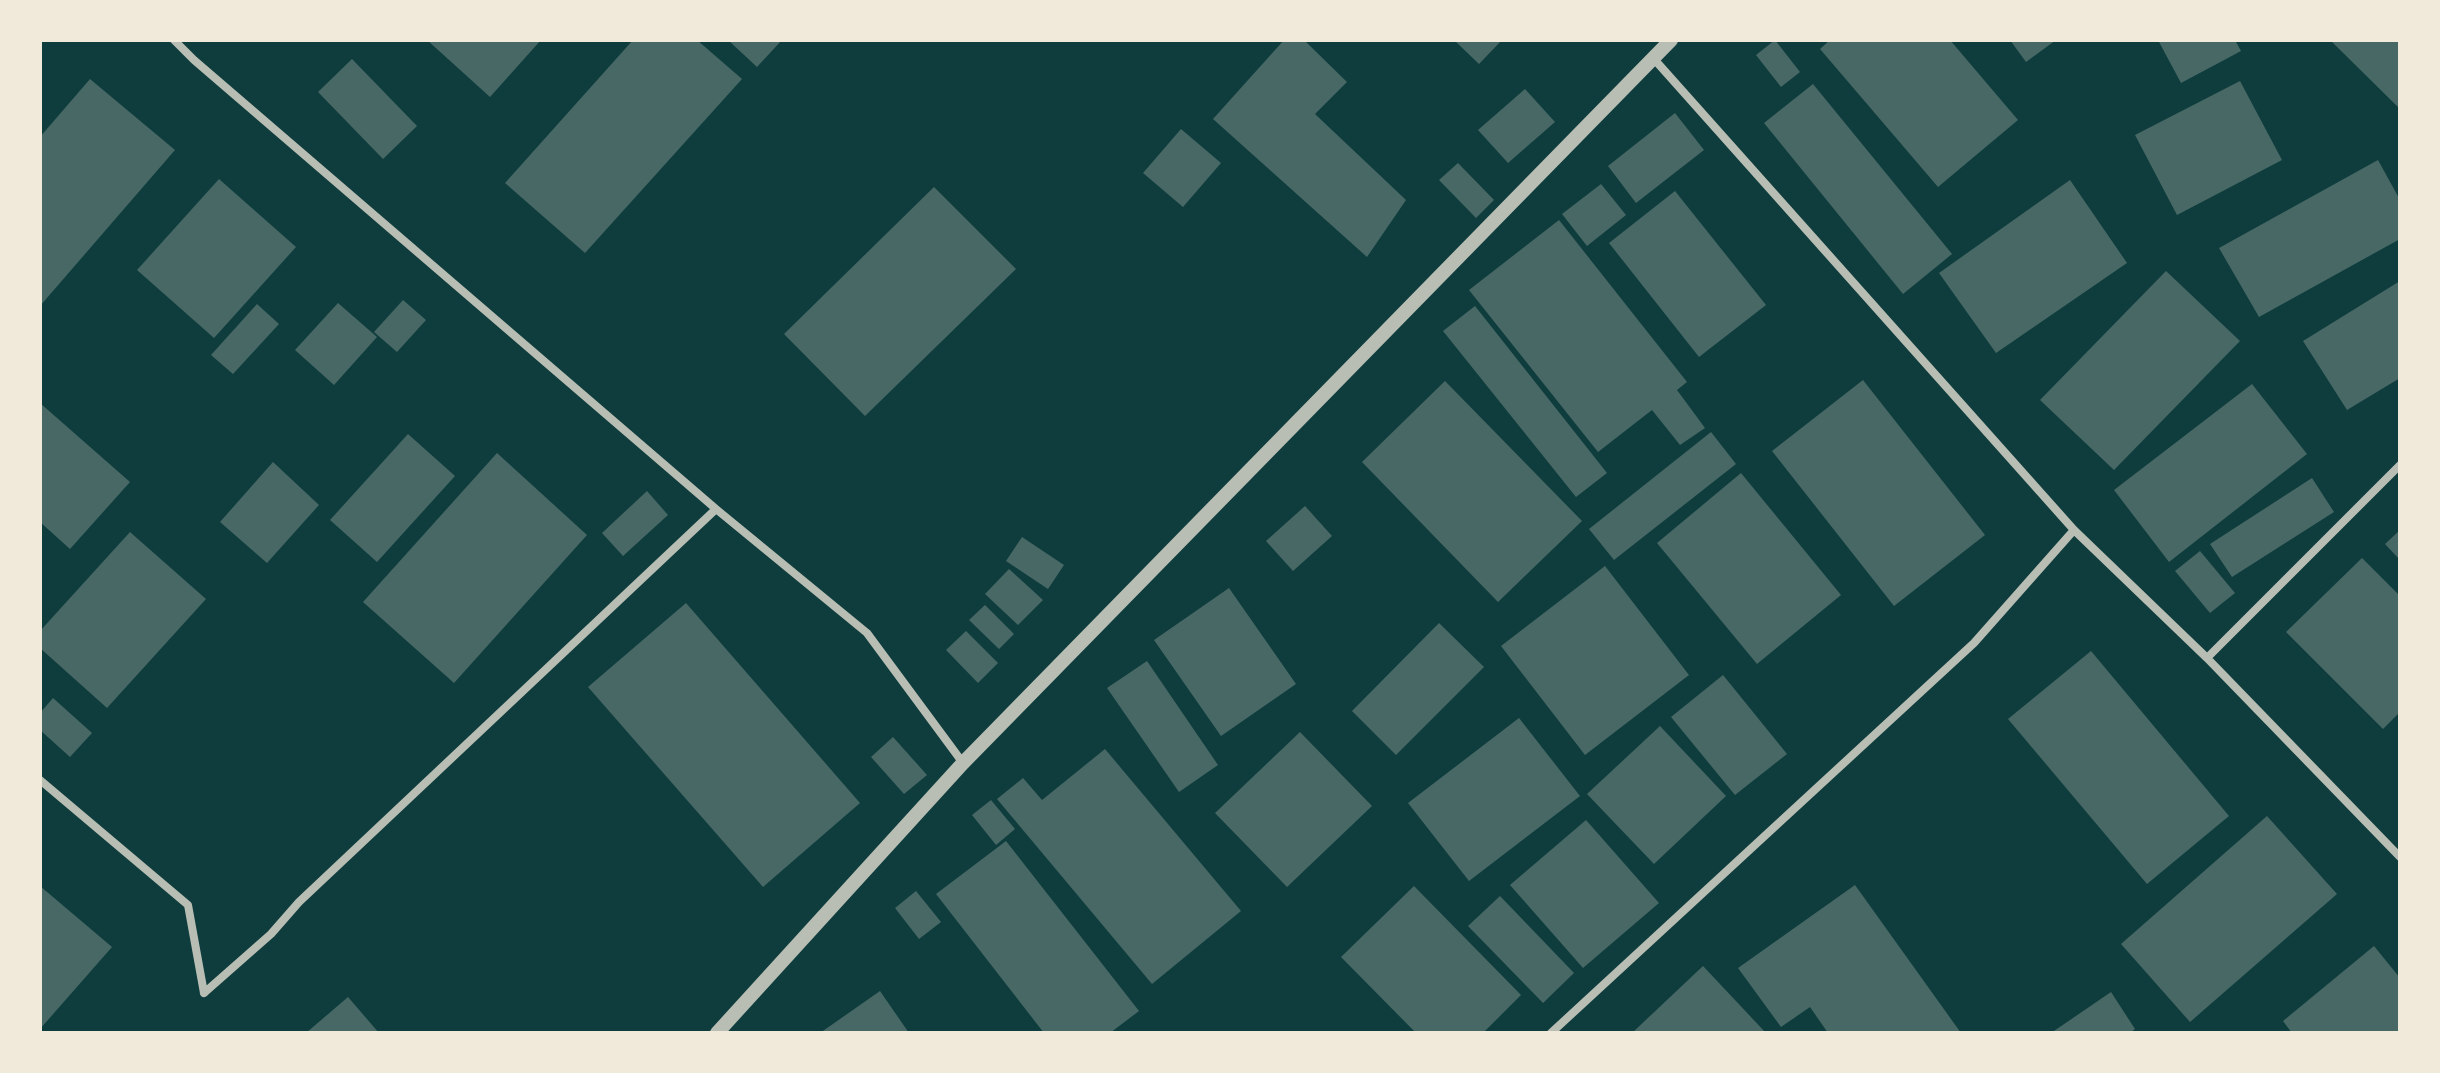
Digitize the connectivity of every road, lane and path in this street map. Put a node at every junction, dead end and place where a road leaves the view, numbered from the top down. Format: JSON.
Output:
{"nodes":[{"id":1,"x":174,"y":40,"type":"edge"},
{"id":2,"x":1671,"y":40,"type":"edge"},
{"id":3,"x":1654,"y":59,"type":"junction"},
{"id":4,"x":2400,"y":465,"type":"edge"},
{"id":5,"x":716,"y":509,"type":"junction"},
{"id":6,"x":2074,"y":530,"type":"junction"},
{"id":7,"x":2207,"y":658,"type":"junction"},
{"id":8,"x":963,"y":763,"type":"junction"},
{"id":9,"x":40,"y":780,"type":"edge"},
{"id":10,"x":2400,"y":857,"type":"edge"},
{"id":11,"x":717,"y":1033,"type":"edge"},
{"id":12,"x":1551,"y":1033,"type":"edge"}],
"edges":[{"from":1,"to":5,"type":"street"},
{"from":2,"to":3,"type":"street"},
{"from":3,"to":6,"type":"street"},
{"from":3,"to":8,"type":"street"},
{"from":4,"to":7,"type":"street"},
{"from":5,"to":8,"type":"street"},
{"from":5,"to":9,"type":"street"},
{"from":6,"to":7,"type":"street"},
{"from":6,"to":12,"type":"street"},
{"from":7,"to":10,"type":"street"},
{"from":8,"to":11,"type":"street"}]}
